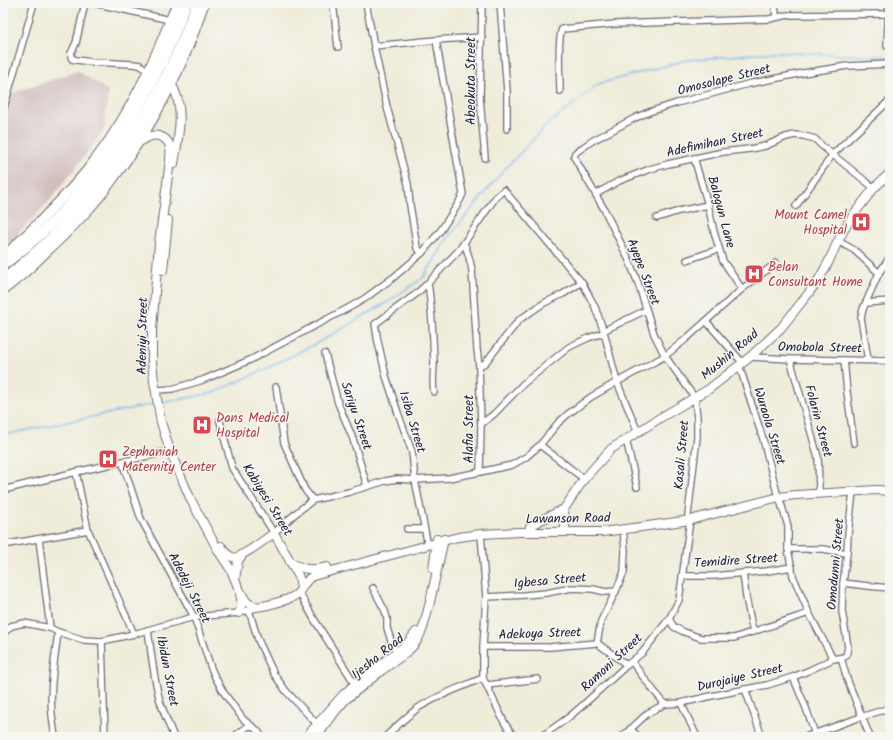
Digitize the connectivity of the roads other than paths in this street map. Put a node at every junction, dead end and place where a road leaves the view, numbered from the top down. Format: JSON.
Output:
{"nodes":[{"id":1,"x":34,"y":3,"type":"edge"},
{"id":2,"x":85,"y":3,"type":"edge"},
{"id":3,"x":94,"y":3,"type":"edge"},
{"id":4,"x":177,"y":3,"type":"edge"},
{"id":5,"x":186,"y":3,"type":"edge"},
{"id":6,"x":197,"y":3,"type":"edge"},
{"id":7,"x":204,"y":3,"type":"edge"},
{"id":8,"x":333,"y":3,"type":"edge"},
{"id":9,"x":366,"y":3,"type":"edge"},
{"id":10,"x":482,"y":3,"type":"edge"},
{"id":11,"x":500,"y":3,"type":"edge"},
{"id":12,"x":775,"y":3,"type":"edge"},
{"id":13,"x":889,"y":3,"type":"edge"},
{"id":14,"x":889,"y":14,"type":"edge"},
{"id":15,"x":776,"y":17,"type":"junction"},
{"id":16,"x":170,"y":20,"type":"junction"},
{"id":17,"x":482,"y":37,"type":"junction"},
{"id":18,"x":436,"y":40,"type":"junction"},
{"id":19,"x":374,"y":46,"type":"junction"},
{"id":20,"x":887,"y":46,"type":"dead end"},
{"id":21,"x":338,"y":47,"type":"dead end"},
{"id":22,"x":890,"y":64,"type":"edge"},
{"id":23,"x":148,"y":71,"type":"junction"},
{"id":24,"x":171,"y":83,"type":"junction"},
{"id":25,"x":560,"y":91,"type":"dead end"},
{"id":26,"x":890,"y":100,"type":"edge"},
{"id":27,"x":3,"y":111,"type":"edge"},
{"id":28,"x":507,"y":129,"type":"dead end"},
{"id":29,"x":139,"y":142,"type":"junction"},
{"id":30,"x":575,"y":153,"type":"joint"},
{"id":31,"x":833,"y":154,"type":"junction"},
{"id":32,"x":485,"y":158,"type":"dead end"},
{"id":33,"x":694,"y":158,"type":"junction"},
{"id":34,"x":890,"y":173,"type":"edge"},
{"id":35,"x":874,"y":188,"type":"junction"},
{"id":36,"x":596,"y":194,"type":"junction"},
{"id":37,"x":708,"y":205,"type":"junction"},
{"id":38,"x":796,"y":206,"type":"dead end"},
{"id":39,"x":657,"y":218,"type":"dead end"},
{"id":40,"x":838,"y":241,"type":"junction"},
{"id":41,"x":464,"y":243,"type":"junction"},
{"id":42,"x":719,"y":249,"type":"junction"},
{"id":43,"x":422,"y":253,"type":"junction"},
{"id":44,"x":3,"y":257,"type":"edge"},
{"id":45,"x":890,"y":257,"type":"edge"},
{"id":46,"x":687,"y":260,"type":"dead end"},
{"id":47,"x":776,"y":263,"type":"dead end"},
{"id":48,"x":3,"y":265,"type":"edge"},
{"id":49,"x":879,"y":273,"type":"junction"},
{"id":50,"x":3,"y":280,"type":"edge"},
{"id":51,"x":582,"y":282,"type":"junction"},
{"id":52,"x":428,"y":283,"type":"junction"},
{"id":53,"x":742,"y":289,"type":"junction"},
{"id":54,"x":3,"y":290,"type":"edge"},
{"id":55,"x":890,"y":301,"type":"edge"},
{"id":56,"x":866,"y":303,"type":"junction"},
{"id":57,"x":646,"y":310,"type":"junction"},
{"id":58,"x":706,"y":321,"type":"junction"},
{"id":59,"x":604,"y":332,"type":"junction"},
{"id":60,"x":325,"y":354,"type":"dead end"},
{"id":61,"x":665,"y":356,"type":"junction"},
{"id":62,"x":750,"y":357,"type":"junction"},
{"id":63,"x":790,"y":359,"type":"junction"},
{"id":64,"x":844,"y":360,"type":"junction"},
{"id":65,"x":868,"y":360,"type":"junction"},
{"id":66,"x":890,"y":361,"type":"edge"},
{"id":67,"x":741,"y":364,"type":"junction"},
{"id":68,"x":479,"y":366,"type":"junction"},
{"id":69,"x":618,"y":382,"type":"junction"},
{"id":70,"x":276,"y":387,"type":"dead end"},
{"id":71,"x":157,"y":392,"type":"junction"},
{"id":72,"x":434,"y":392,"type":"dead end"},
{"id":73,"x":694,"y":398,"type":"junction"},
{"id":74,"x":220,"y":421,"type":"dead end"},
{"id":75,"x":163,"y":422,"type":"junction"},
{"id":76,"x":481,"y":424,"type":"junction"},
{"id":77,"x":638,"y":432,"type":"junction"},
{"id":78,"x":626,"y":439,"type":"junction"},
{"id":79,"x":854,"y":443,"type":"dead end"},
{"id":80,"x":540,"y":445,"type":"junction"},
{"id":81,"x":170,"y":451,"type":"junction"},
{"id":82,"x":122,"y":461,"type":"junction"},
{"id":83,"x":76,"y":472,"type":"junction"},
{"id":84,"x":480,"y":472,"type":"junction"},
{"id":85,"x":584,"y":478,"type":"junction"},
{"id":86,"x":415,"y":480,"type":"junction"},
{"id":87,"x":367,"y":486,"type":"junction"},
{"id":88,"x":636,"y":487,"type":"dead end"},
{"id":89,"x":819,"y":488,"type":"junction"},
{"id":90,"x":890,"y":489,"type":"edge"},
{"id":91,"x":3,"y":490,"type":"edge"},
{"id":92,"x":853,"y":492,"type":"junction"},
{"id":93,"x":778,"y":495,"type":"junction"},
{"id":94,"x":313,"y":500,"type":"junction"},
{"id":95,"x":564,"y":509,"type":"junction"},
{"id":96,"x":689,"y":518,"type":"junction"},
{"id":97,"x":530,"y":527,"type":"junction"},
{"id":98,"x":565,"y":527,"type":"junction"},
{"id":99,"x":407,"y":529,"type":"dead end"},
{"id":100,"x":424,"y":529,"type":"junction"},
{"id":101,"x":623,"y":529,"type":"junction"},
{"id":102,"x":88,"y":530,"type":"junction"},
{"id":103,"x":274,"y":533,"type":"junction"},
{"id":104,"x":481,"y":534,"type":"junction"},
{"id":105,"x":39,"y":539,"type":"junction"},
{"id":106,"x":440,"y":540,"type":"junction"},
{"id":107,"x":427,"y":541,"type":"junction"},
{"id":108,"x":3,"y":545,"type":"edge"},
{"id":109,"x":788,"y":548,"type":"junction"},
{"id":110,"x":848,"y":553,"type":"junction"},
{"id":111,"x":243,"y":554,"type":"junction"},
{"id":112,"x":290,"y":562,"type":"junction"},
{"id":113,"x":792,"y":567,"type":"junction"},
{"id":114,"x":743,"y":573,"type":"junction"},
{"id":115,"x":682,"y":576,"type":"junction"},
{"id":116,"x":235,"y":579,"type":"junction"},
{"id":117,"x":843,"y":583,"type":"junction"},
{"id":118,"x":238,"y":587,"type":"junction"},
{"id":119,"x":373,"y":588,"type":"dead end"},
{"id":120,"x":890,"y":588,"type":"edge"},
{"id":121,"x":300,"y":590,"type":"junction"},
{"id":122,"x":616,"y":591,"type":"junction"},
{"id":123,"x":486,"y":597,"type":"junction"},
{"id":124,"x":428,"y":602,"type":"junction"},
{"id":125,"x":259,"y":607,"type":"junction"},
{"id":126,"x":249,"y":610,"type":"junction"},
{"id":127,"x":239,"y":613,"type":"junction"},
{"id":128,"x":809,"y":613,"type":"junction"},
{"id":129,"x":194,"y":617,"type":"junction"},
{"id":130,"x":669,"y":620,"type":"junction"},
{"id":131,"x":50,"y":628,"type":"junction"},
{"id":132,"x":4,"y":630,"type":"edge"},
{"id":133,"x":148,"y":630,"type":"junction"},
{"id":134,"x":58,"y":632,"type":"junction"},
{"id":135,"x":753,"y":632,"type":"junction"},
{"id":136,"x":134,"y":634,"type":"junction"},
{"id":137,"x":102,"y":641,"type":"junction"},
{"id":138,"x":597,"y":643,"type":"junction"},
{"id":139,"x":483,"y":647,"type":"junction"},
{"id":140,"x":397,"y":652,"type":"junction"},
{"id":141,"x":841,"y":658,"type":"junction"},
{"id":142,"x":833,"y":659,"type":"junction"},
{"id":143,"x":630,"y":663,"type":"junction"},
{"id":144,"x":793,"y":677,"type":"junction"},
{"id":145,"x":483,"y":678,"type":"junction"},
{"id":146,"x":538,"y":678,"type":"dead end"},
{"id":147,"x":355,"y":684,"type":"junction"},
{"id":148,"x":488,"y":686,"type":"junction"},
{"id":149,"x":745,"y":689,"type":"junction"},
{"id":150,"x":681,"y":703,"type":"junction"},
{"id":151,"x":665,"y":704,"type":"junction"},
{"id":152,"x":890,"y":708,"type":"edge"},
{"id":153,"x":861,"y":717,"type":"junction"},
{"id":154,"x":250,"y":725,"type":"junction"},
{"id":155,"x":630,"y":729,"type":"junction"},
{"id":156,"x":319,"y":732,"type":"edge"},
{"id":157,"x":816,"y":735,"type":"edge"},
{"id":158,"x":55,"y":737,"type":"edge"},
{"id":159,"x":105,"y":737,"type":"edge"},
{"id":160,"x":174,"y":737,"type":"edge"},
{"id":161,"x":233,"y":737,"type":"edge"},
{"id":162,"x":262,"y":737,"type":"edge"},
{"id":163,"x":306,"y":737,"type":"edge"},
{"id":164,"x":385,"y":737,"type":"edge"},
{"id":165,"x":514,"y":737,"type":"edge"},
{"id":166,"x":541,"y":737,"type":"edge"},
{"id":167,"x":622,"y":737,"type":"edge"},
{"id":168,"x":639,"y":737,"type":"edge"},
{"id":169,"x":697,"y":737,"type":"edge"},
{"id":170,"x":762,"y":737,"type":"edge"},
{"id":171,"x":805,"y":737,"type":"edge"},
{"id":172,"x":870,"y":737,"type":"edge"}],
"edges":[{"from":1,"to":27,"type":"street"},
{"from":2,"to":23,"type":"street"},
{"from":3,"to":16,"type":"street"},
{"from":4,"to":16,"type":"main road"},
{"from":5,"to":48,"type":"highway"},
{"from":6,"to":50,"type":"highway"},
{"from":7,"to":24,"type":"main road"},
{"from":8,"to":21,"type":"street"},
{"from":9,"to":19,"type":"street"},
{"from":10,"to":17,"type":"street","name":"Abeokuta Street"},
{"from":11,"to":28,"type":"street"},
{"from":12,"to":15,"type":"street"},
{"from":13,"to":14,"type":"street"},
{"from":14,"to":15,"type":"street"},
{"from":14,"to":20,"type":"street"},
{"from":15,"to":25,"type":"street"},
{"from":16,"to":23,"type":"main road"},
{"from":17,"to":18,"type":"street"},
{"from":17,"to":32,"type":"street","name":"Abeokuta Street"},
{"from":18,"to":19,"type":"street"},
{"from":18,"to":43,"type":"street"},
{"from":19,"to":43,"type":"street"},
{"from":22,"to":30,"type":"street","name":"Omosolape Street"},
{"from":23,"to":44,"type":"main road"},
{"from":24,"to":29,"type":"main road"},
{"from":24,"to":71,"type":"main road","name":"Adeniyi Street"},
{"from":26,"to":31,"type":"street"},
{"from":29,"to":54,"type":"main road"},
{"from":29,"to":71,"type":"main road","name":"Adeniyi Street"},
{"from":30,"to":36,"type":"street","name":"Ayepe Street"},
{"from":31,"to":33,"type":"street","name":"Adefimihan Street"},
{"from":31,"to":35,"type":"street","name":"Adefimihan Street"},
{"from":31,"to":38,"type":"street"},
{"from":33,"to":36,"type":"street","name":"Adefimihan Street"},
{"from":33,"to":37,"type":"street","name":"Balogun Lane"},
{"from":34,"to":35,"type":"main road","name":"Mushin Road"},
{"from":35,"to":40,"type":"main road","name":"Mushin Road"},
{"from":36,"to":57,"type":"street","name":"Ayepe Street"},
{"from":37,"to":39,"type":"street"},
{"from":37,"to":42,"type":"street","name":"Balogun Lane"},
{"from":40,"to":49,"type":"street"},
{"from":40,"to":62,"type":"main road","name":"Mushin Road"},
{"from":41,"to":51,"type":"street"},
{"from":41,"to":52,"type":"street"},
{"from":41,"to":68,"type":"street","name":"Alafia Street"},
{"from":42,"to":46,"type":"street"},
{"from":42,"to":53,"type":"street","name":"Balogun Lane"},
{"from":43,"to":71,"type":"street"},
{"from":45,"to":49,"type":"street"},
{"from":47,"to":53,"type":"street","name":"Alafia Street"},
{"from":49,"to":56,"type":"street"},
{"from":51,"to":59,"type":"street"},
{"from":51,"to":68,"type":"street"},
{"from":52,"to":72,"type":"street"},
{"from":52,"to":86,"type":"street","name":"Isiba Street"},
{"from":53,"to":58,"type":"street","name":"Alafia Street"},
{"from":55,"to":56,"type":"street"},
{"from":56,"to":65,"type":"street"},
{"from":57,"to":59,"type":"street"},
{"from":57,"to":61,"type":"street","name":"Ayepe Street"},
{"from":58,"to":61,"type":"street","name":"Alafia Street"},
{"from":58,"to":67,"type":"street"},
{"from":59,"to":69,"type":"street"},
{"from":59,"to":76,"type":"street"},
{"from":60,"to":87,"type":"street","name":"Sariyu Street"},
{"from":61,"to":69,"type":"street","name":"Alafia Street"},
{"from":61,"to":73,"type":"street","name":"Ayepe Street"},
{"from":62,"to":63,"type":"street","name":"Omobola Street"},
{"from":62,"to":67,"type":"main road","name":"Mushin Road"},
{"from":63,"to":64,"type":"street","name":"Omobola Street"},
{"from":63,"to":89,"type":"street","name":"Folarin Street"},
{"from":64,"to":65,"type":"street","name":"Omobola Street"},
{"from":64,"to":79,"type":"street"},
{"from":65,"to":66,"type":"street","name":"Omobola Street"},
{"from":67,"to":73,"type":"main road","name":"Mushin Road"},
{"from":67,"to":93,"type":"street","name":"Wuraola Street"},
{"from":68,"to":76,"type":"street","name":"Alafia Street"},
{"from":69,"to":77,"type":"street"},
{"from":69,"to":80,"type":"street","name":"Alafia Street"},
{"from":70,"to":94,"type":"street"},
{"from":71,"to":75,"type":"main road","name":"Adeniyi Street"},
{"from":73,"to":77,"type":"main road","name":"Mushin Road"},
{"from":73,"to":96,"type":"street","name":"Kasali Street"},
{"from":74,"to":103,"type":"street","name":"Kabiyesi Street"},
{"from":75,"to":81,"type":"main road","name":"Adeniyi Street"},
{"from":75,"to":111,"type":"main road","name":"Adeniyi Street"},
{"from":76,"to":84,"type":"street","name":"Alafia Street"},
{"from":77,"to":78,"type":"main road","name":"Mushin Road"},
{"from":78,"to":85,"type":"main road","name":"Mushin Road"},
{"from":78,"to":88,"type":"street"},
{"from":80,"to":84,"type":"street","name":"Alafia Street"},
{"from":80,"to":85,"type":"street"},
{"from":81,"to":82,"type":"street"},
{"from":81,"to":116,"type":"main road","name":"Adeniyi Street"},
{"from":82,"to":83,"type":"street"},
{"from":82,"to":129,"type":"street","name":"Adedeji Street"},
{"from":83,"to":91,"type":"street"},
{"from":83,"to":102,"type":"street"},
{"from":84,"to":86,"type":"street"},
{"from":85,"to":95,"type":"main road","name":"Mushin Road"},
{"from":86,"to":87,"type":"street"},
{"from":86,"to":100,"type":"street","name":"Isiba Street"},
{"from":87,"to":94,"type":"street"},
{"from":89,"to":90,"type":"main road","name":"Lawanson Road"},
{"from":89,"to":93,"type":"main road","name":"Lawanson Road"},
{"from":90,"to":92,"type":"main road","name":"Lawanson Road"},
{"from":92,"to":93,"type":"main road","name":"Lawanson Road"},
{"from":92,"to":110,"type":"street","name":"Omodunni Street"},
{"from":93,"to":96,"type":"main road","name":"Lawanson Road"},
{"from":93,"to":109,"type":"street","name":"Wuraola Street"},
{"from":94,"to":103,"type":"street"},
{"from":95,"to":97,"type":"main road"},
{"from":95,"to":98,"type":"main road"},
{"from":96,"to":98,"type":"main road","name":"Lawanson Road"},
{"from":96,"to":101,"type":"main road","name":"Lawanson Road"},
{"from":96,"to":115,"type":"street","name":"Ramoni Street"},
{"from":97,"to":98,"type":"main road","name":"Lawanson Road"},
{"from":97,"to":106,"type":"main road","name":"Lawanson Road"},
{"from":99,"to":100,"type":"street"},
{"from":100,"to":107,"type":"street","name":"Isiba Street"},
{"from":101,"to":104,"type":"main road","name":"Lawanson Road"},
{"from":101,"to":122,"type":"street"},
{"from":102,"to":105,"type":"street"},
{"from":102,"to":136,"type":"street"},
{"from":103,"to":111,"type":"main road"},
{"from":103,"to":112,"type":"main road","name":"Kabiyesi Street"},
{"from":104,"to":106,"type":"main road","name":"Lawanson Road"},
{"from":104,"to":123,"type":"street"},
{"from":105,"to":108,"type":"street"},
{"from":105,"to":131,"type":"street"},
{"from":106,"to":107,"type":"main road"},
{"from":106,"to":121,"type":"main road","name":"Lawanson Road"},
{"from":106,"to":124,"type":"main road","name":"Ijesha Road"},
{"from":107,"to":112,"type":"main road"},
{"from":109,"to":110,"type":"street"},
{"from":109,"to":113,"type":"street","name":"Wuraola Street"},
{"from":110,"to":117,"type":"street","name":"Omodunni Street"},
{"from":111,"to":116,"type":"main road"},
{"from":112,"to":121,"type":"main road","name":"Kabiyesi Street"},
{"from":113,"to":114,"type":"street","name":"Temidire Street"},
{"from":113,"to":128,"type":"street","name":"Wuraola Street"},
{"from":114,"to":115,"type":"street","name":"Temidire Street"},
{"from":114,"to":135,"type":"street"},
{"from":115,"to":130,"type":"street","name":"Ramoni Street"},
{"from":116,"to":118,"type":"main road","name":"Adeniyi Street"},
{"from":117,"to":120,"type":"street"},
{"from":117,"to":141,"type":"street","name":"Omodunni Street"},
{"from":118,"to":125,"type":"main road","name":"Adeniyi Street"},
{"from":118,"to":127,"type":"main road"},
{"from":119,"to":140,"type":"street"},
{"from":121,"to":125,"type":"main road","name":"Lawanson Road"},
{"from":121,"to":147,"type":"street"},
{"from":122,"to":123,"type":"street","name":"Igbesa Street"},
{"from":122,"to":138,"type":"street"},
{"from":123,"to":139,"type":"street"},
{"from":124,"to":140,"type":"main road","name":"Ijesha Road"},
{"from":124,"to":156,"type":"main road","name":"Ijesha Road"},
{"from":125,"to":126,"type":"street"},
{"from":126,"to":127,"type":"street"},
{"from":126,"to":156,"type":"street"},
{"from":127,"to":129,"type":"street"},
{"from":128,"to":135,"type":"street"},
{"from":128,"to":142,"type":"street","name":"Wuraola Street"},
{"from":129,"to":133,"type":"street"},
{"from":129,"to":154,"type":"street","name":"Adedeji Street"},
{"from":130,"to":135,"type":"street"},
{"from":130,"to":143,"type":"street","name":"Ramoni Street"},
{"from":131,"to":132,"type":"street"},
{"from":131,"to":134,"type":"street"},
{"from":133,"to":136,"type":"street"},
{"from":133,"to":160,"type":"street","name":"Ibidun Street"},
{"from":134,"to":137,"type":"street"},
{"from":134,"to":158,"type":"street"},
{"from":136,"to":137,"type":"street"},
{"from":137,"to":159,"type":"street"},
{"from":138,"to":139,"type":"street","name":"Adekoya Street"},
{"from":138,"to":143,"type":"street"},
{"from":139,"to":145,"type":"street"},
{"from":140,"to":147,"type":"main road","name":"Ijesha Road"},
{"from":141,"to":142,"type":"street","name":"Durojaiye Street"},
{"from":141,"to":153,"type":"street"},
{"from":142,"to":144,"type":"street","name":"Durojaiye Street"},
{"from":143,"to":151,"type":"street"},
{"from":143,"to":166,"type":"street","name":"Ramoni Street"},
{"from":144,"to":149,"type":"street","name":"Durojaiye Street"},
{"from":144,"to":157,"type":"street"},
{"from":145,"to":148,"type":"street"},
{"from":145,"to":164,"type":"street"},
{"from":146,"to":148,"type":"street"},
{"from":147,"to":156,"type":"main road","name":"Ijesha Road"},
{"from":148,"to":165,"type":"street"},
{"from":149,"to":150,"type":"street","name":"Durojaiye Street"},
{"from":149,"to":170,"type":"street"},
{"from":150,"to":151,"type":"street","name":"Durojaiye Street"},
{"from":150,"to":169,"type":"street"},
{"from":151,"to":155,"type":"street"},
{"from":152,"to":153,"type":"street"},
{"from":153,"to":157,"type":"street"},
{"from":153,"to":172,"type":"street"},
{"from":154,"to":161,"type":"street"},
{"from":154,"to":162,"type":"street","name":"Adedeji Street"},
{"from":155,"to":167,"type":"street"},
{"from":155,"to":168,"type":"street"},
{"from":156,"to":163,"type":"main road","name":"Ijesha Road"},
{"from":157,"to":171,"type":"street"}]}
